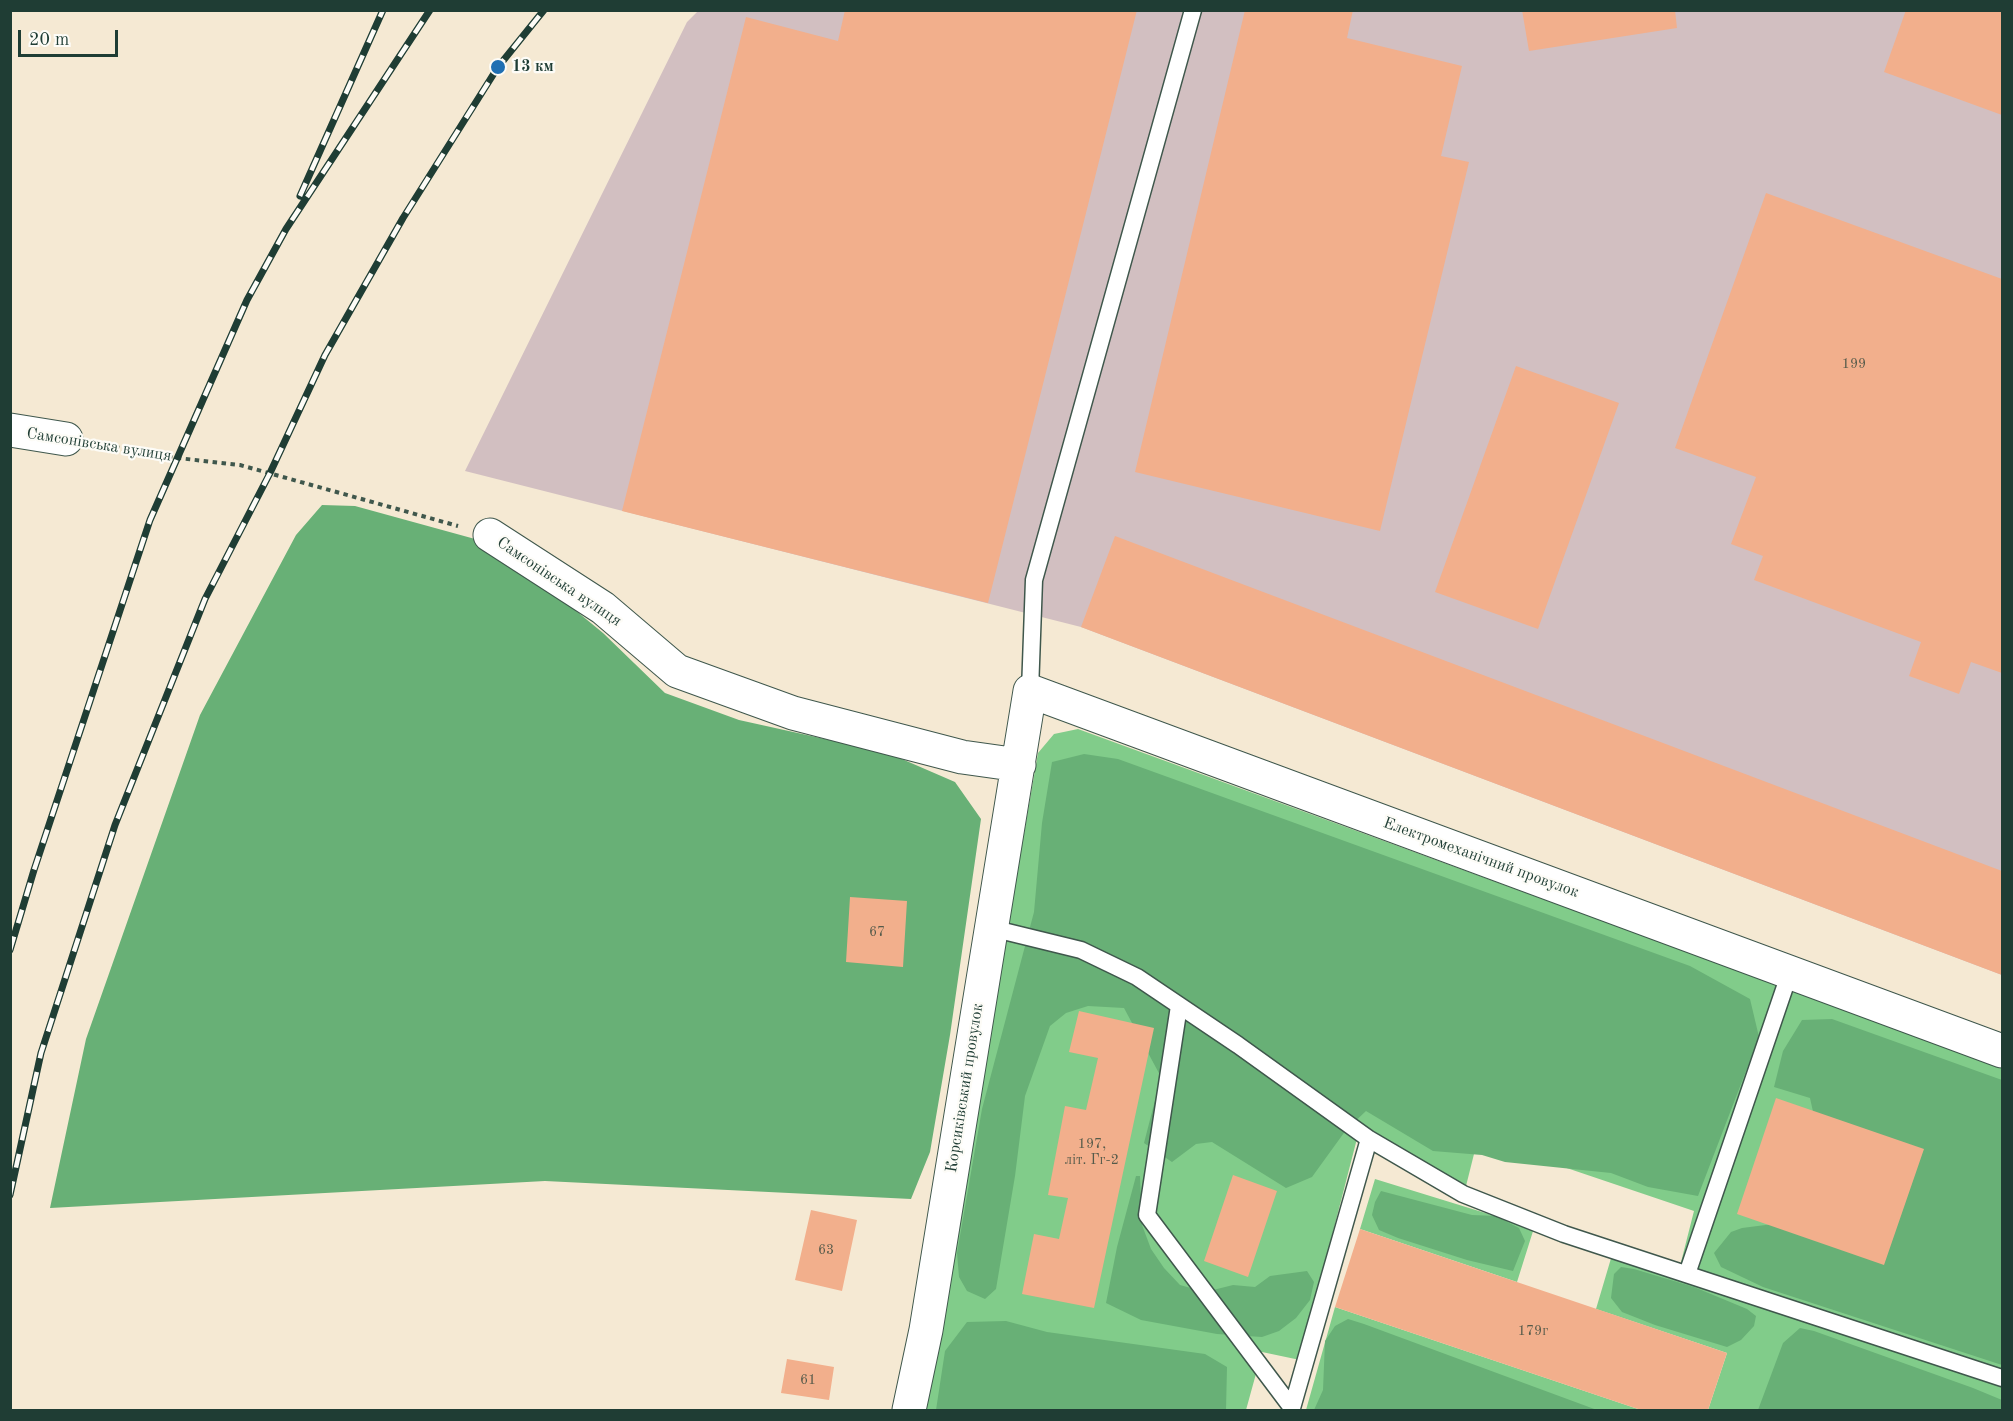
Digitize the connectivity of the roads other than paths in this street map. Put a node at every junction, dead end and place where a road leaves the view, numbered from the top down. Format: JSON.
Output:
{"nodes":[{"id":1,"x":1193,"y":10,"type":"edge"},
{"id":2,"x":10,"y":430,"type":"edge"},
{"id":3,"x":66,"y":439,"type":"road end"},
{"id":4,"x":490,"y":535,"type":"road end"},
{"id":5,"x":1030,"y":691,"type":"junction"},
{"id":6,"x":1019,"y":765,"type":"junction"},
{"id":7,"x":991,"y":928,"type":"junction"},
{"id":8,"x":1790,"y":972,"type":"junction"},
{"id":9,"x":1179,"y":1006,"type":"junction"},
{"id":10,"x":2002,"y":1051,"type":"edge"},
{"id":11,"x":1369,"y":1139,"type":"junction"},
{"id":12,"x":1687,"y":1274,"type":"junction"},
{"id":13,"x":2002,"y":1377,"type":"edge"},
{"id":14,"x":1292,"y":1409,"type":"edge"},
{"id":15,"x":909,"y":1410,"type":"edge"}],
"edges":[{"from":1,"to":5,"type":"lane"},
{"from":2,"to":3,"type":"street","name":"Самсонівська вулиця"},
{"from":4,"to":6,"type":"street","name":"Самсонівська вулиця"},
{"from":5,"to":6,"type":"street"},
{"from":5,"to":8,"type":"street","name":"Електромеханічний провулок"},
{"from":6,"to":7,"type":"street","name":"Корсиківський провулок"},
{"from":7,"to":9,"type":"lane"},
{"from":7,"to":15,"type":"street","name":"Корсиківський провулок"},
{"from":8,"to":10,"type":"street","name":"Електромеханічний провулок"},
{"from":8,"to":12,"type":"lane"},
{"from":9,"to":11,"type":"lane"},
{"from":9,"to":14,"type":"lane"},
{"from":11,"to":12,"type":"lane"},
{"from":11,"to":14,"type":"lane"},
{"from":12,"to":13,"type":"lane"}]}
